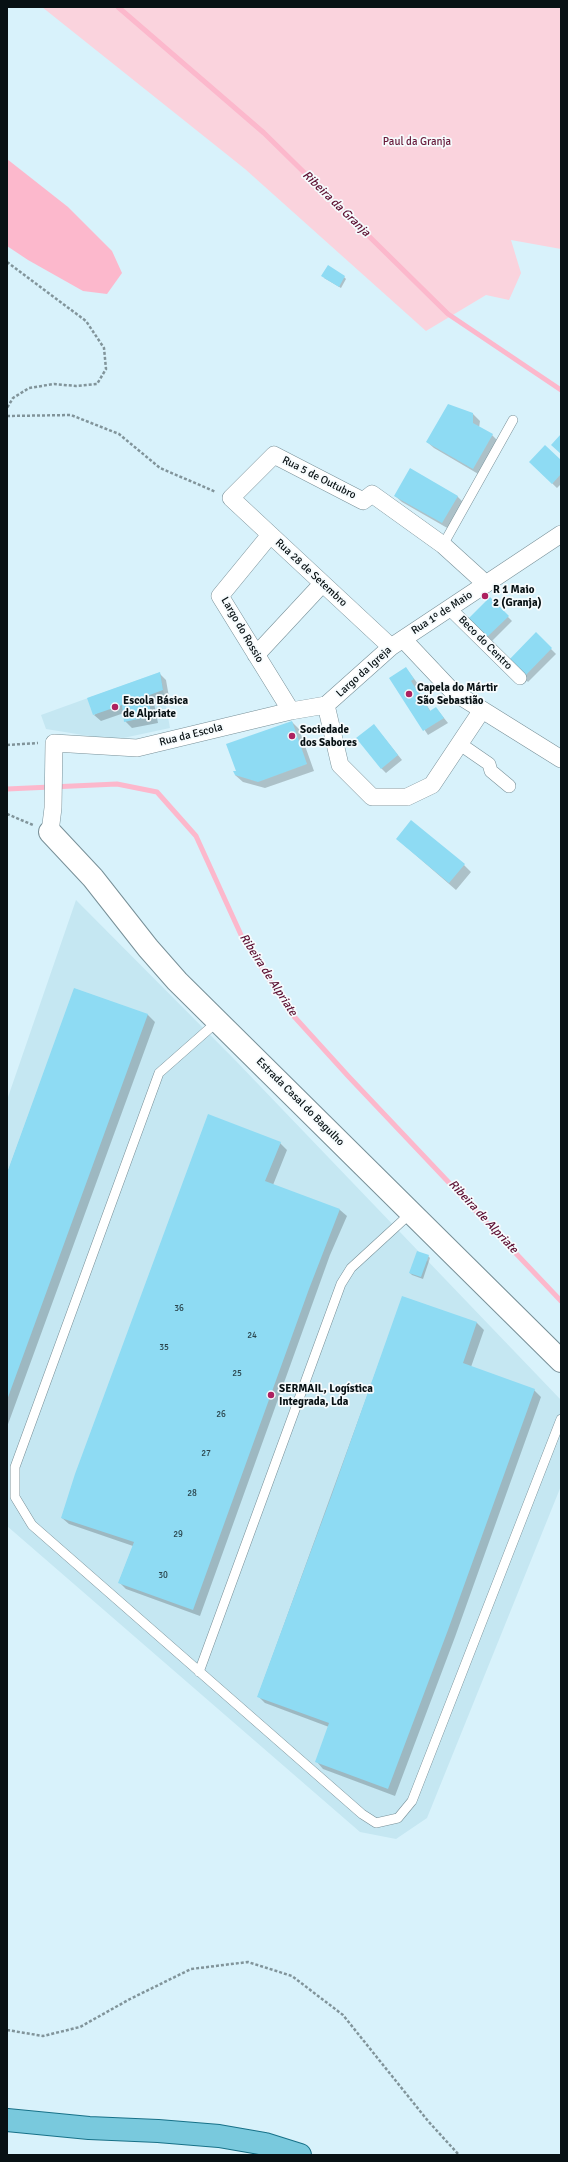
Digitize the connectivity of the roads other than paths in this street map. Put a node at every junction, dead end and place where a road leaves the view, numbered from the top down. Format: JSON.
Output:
{"nodes":[{"id":1,"x":513,"y":420,"type":"dead end"},
{"id":2,"x":231,"y":498,"type":"joint"},
{"id":3,"x":561,"y":534,"type":"edge"},
{"id":4,"x":270,"y":536,"type":"junction"},
{"id":5,"x":443,"y":545,"type":"junction"},
{"id":6,"x":322,"y":584,"type":"junction"},
{"id":7,"x":486,"y":584,"type":"junction"},
{"id":8,"x":449,"y":608,"type":"junction"},
{"id":9,"x":397,"y":643,"type":"junction"},
{"id":10,"x":256,"y":655,"type":"junction"},
{"id":11,"x":520,"y":678,"type":"dead end"},
{"id":12,"x":326,"y":705,"type":"junction"},
{"id":13,"x":482,"y":710,"type":"junction"},
{"id":14,"x":291,"y":711,"type":"junction"},
{"id":15,"x":460,"y":744,"type":"junction"},
{"id":16,"x":561,"y":759,"type":"edge"},
{"id":17,"x":509,"y":786,"type":"dead end"},
{"id":18,"x":50,"y":832,"type":"joint"},
{"id":19,"x":218,"y":1021,"type":"junction"},
{"id":20,"x":412,"y":1212,"type":"junction"},
{"id":21,"x":561,"y":1361,"type":"edge"},
{"id":22,"x":561,"y":1419,"type":"edge"},
{"id":23,"x":199,"y":1672,"type":"junction"},
{"id":24,"x":7,"y":2120,"type":"edge"},
{"id":25,"x":7,"y":2135,"type":"edge"},
{"id":26,"x":241,"y":2155,"type":"edge"},
{"id":27,"x":300,"y":2155,"type":"edge"}],
"edges":[{"from":1,"to":5,"type":"lane"},
{"from":2,"to":4,"type":"street","name":"Rua 28 de Setembro"},
{"from":2,"to":5,"type":"street","name":"Rua 5 de Outubro"},
{"from":3,"to":7,"type":"street","name":"Rua 1º de Maio"},
{"from":4,"to":6,"type":"street","name":"Rua 28 de Setembro"},
{"from":4,"to":10,"type":"street","name":"Largo do Rossio"},
{"from":5,"to":7,"type":"street","name":"Rua 5 de Outubro"},
{"from":6,"to":9,"type":"street","name":"Rua 28 de Setembro"},
{"from":6,"to":10,"type":"street"},
{"from":7,"to":8,"type":"street","name":"Rua 1º de Maio"},
{"from":8,"to":9,"type":"street","name":"Rua 1º de Maio"},
{"from":8,"to":11,"type":"street","name":"Beco do Centro"},
{"from":9,"to":12,"type":"street","name":"Largo da Igreja"},
{"from":9,"to":13,"type":"street","name":"Rua 28 de Setembro"},
{"from":10,"to":14,"type":"street","name":"Largo do Rossio"},
{"from":12,"to":14,"type":"street","name":"Rua da Escola"},
{"from":12,"to":15,"type":"street"},
{"from":13,"to":15,"type":"street"},
{"from":13,"to":16,"type":"street","name":"Rua 28 de Setembro"},
{"from":14,"to":18,"type":"street","name":"Rua da Escola"},
{"from":15,"to":17,"type":"street"},
{"from":18,"to":19,"type":"street","name":"Estrada Casal do Bagulho"},
{"from":19,"to":20,"type":"street","name":"Estrada Casal do Bagulho"},
{"from":19,"to":23,"type":"lane"},
{"from":20,"to":21,"type":"street","name":"Estrada Casal do Bagulho"},
{"from":20,"to":23,"type":"lane"},
{"from":22,"to":23,"type":"lane"},
{"from":24,"to":27,"type":"main road"},
{"from":25,"to":26,"type":"main road"}]}
